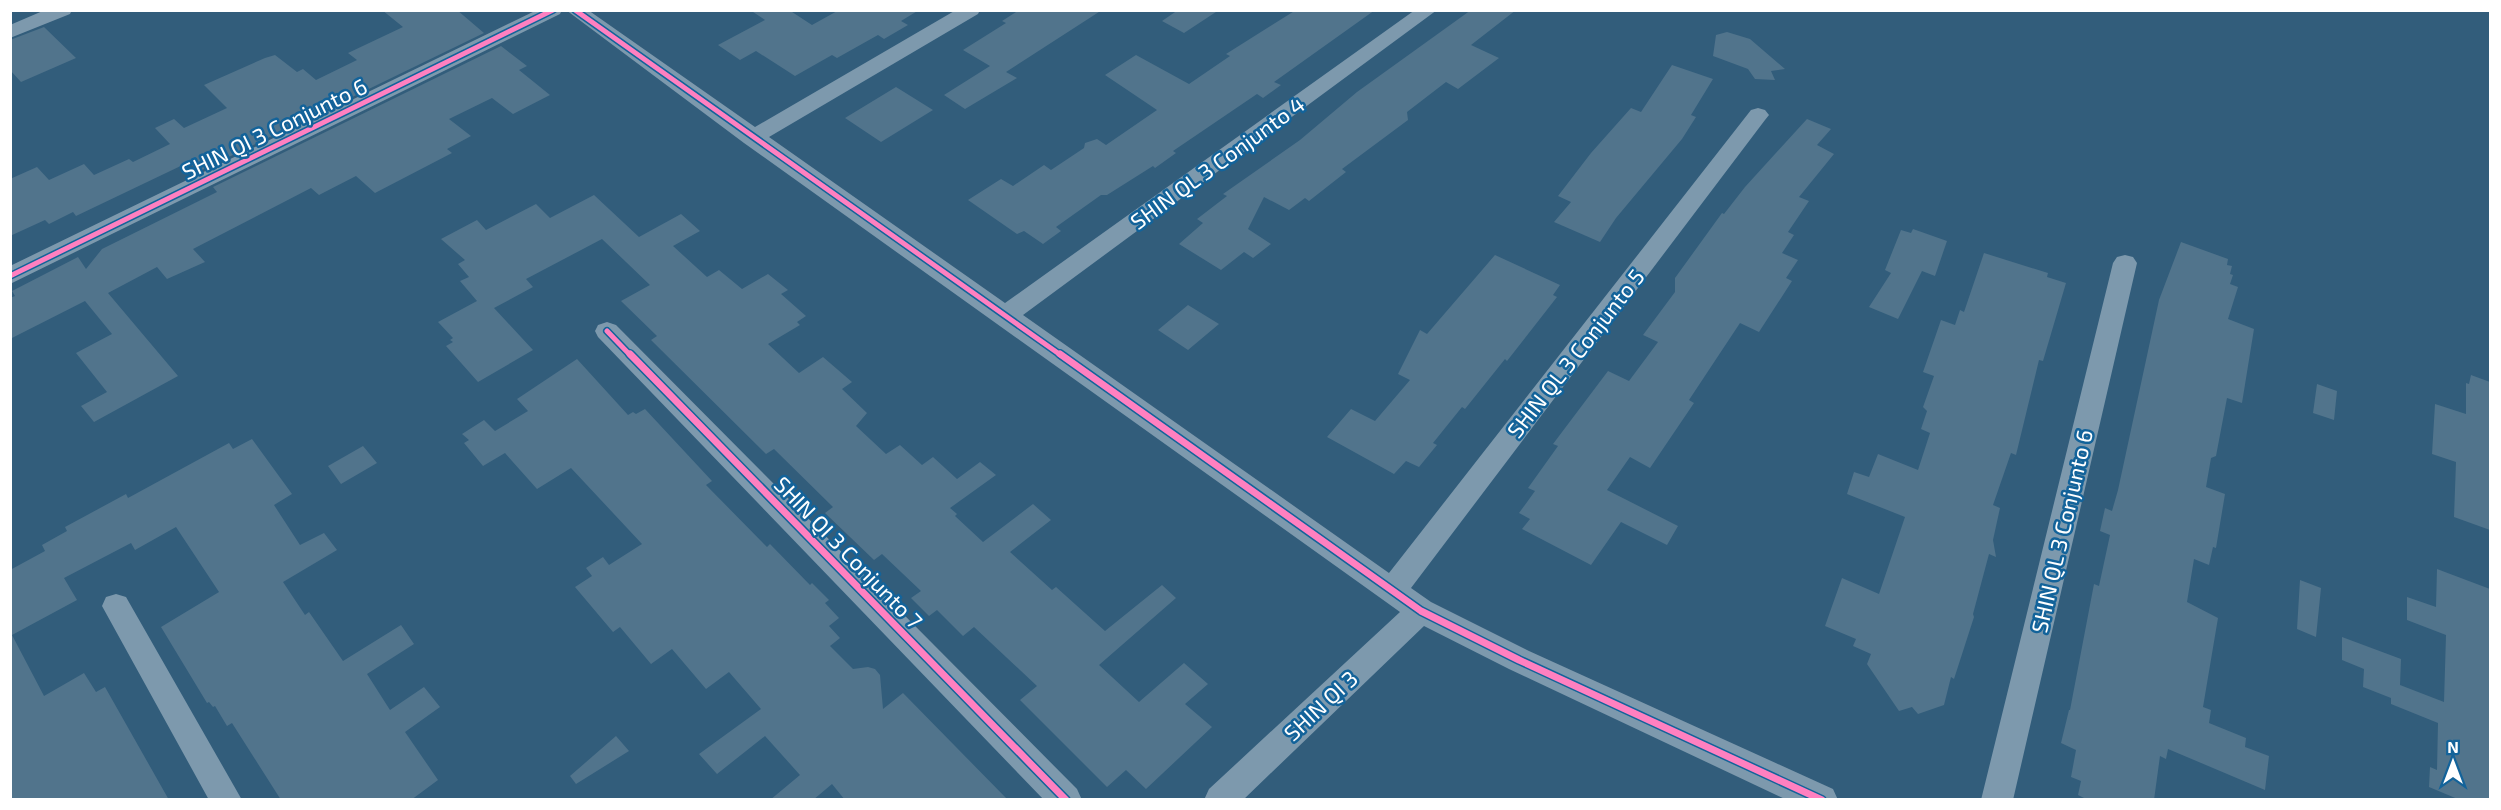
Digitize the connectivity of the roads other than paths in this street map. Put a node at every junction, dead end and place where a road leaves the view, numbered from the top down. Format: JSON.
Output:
{"nodes":[{"id":1,"x":63,"y":10,"type":"edge"},
{"id":2,"x":553,"y":10,"type":"edge"},
{"id":3,"x":575,"y":10,"type":"edge"},
{"id":4,"x":971,"y":10,"type":"edge"},
{"id":5,"x":1428,"y":10,"type":"edge"},
{"id":6,"x":10,"y":32,"type":"edge"},
{"id":7,"x":1758,"y":115,"type":"dead end"},
{"id":8,"x":752,"y":138,"type":"junction"},
{"id":9,"x":2125,"y":263,"type":"dead end"},
{"id":10,"x":10,"y":276,"type":"edge"},
{"id":11,"x":1006,"y":315,"type":"junction"},
{"id":12,"x":607,"y":331,"type":"dead end"},
{"id":13,"x":1392,"y":591,"type":"junction"},
{"id":14,"x":116,"y":606,"type":"dead end"},
{"id":15,"x":1420,"y":611,"type":"junction"},
{"id":16,"x":226,"y":800,"type":"edge"},
{"id":17,"x":1066,"y":800,"type":"edge"},
{"id":18,"x":1220,"y":800,"type":"edge"},
{"id":19,"x":1822,"y":800,"type":"edge"},
{"id":20,"x":1996,"y":800,"type":"edge"}],
"edges":[{"from":1,"to":6,"type":"street"},
{"from":2,"to":10,"type":"street","name":"SHIN QI 3 Conjunto 6"},
{"from":3,"to":8,"type":"street"},
{"from":4,"to":8,"type":"street"},
{"from":5,"to":11,"type":"street","name":"SHIN QL 3 Conjunto 4"},
{"from":7,"to":13,"type":"street","name":"SHIN QL 3 Conjunto 5"},
{"from":8,"to":11,"type":"street"},
{"from":9,"to":20,"type":"street","name":"SHIN QL 3 Conjunto 6"},
{"from":11,"to":13,"type":"street"},
{"from":12,"to":17,"type":"street","name":"SHIN QI 3 Conjunto 7"},
{"from":13,"to":15,"type":"street"},
{"from":14,"to":16,"type":"street"},
{"from":15,"to":18,"type":"street","name":"SHIN QI 3"},
{"from":15,"to":19,"type":"street"}]}
